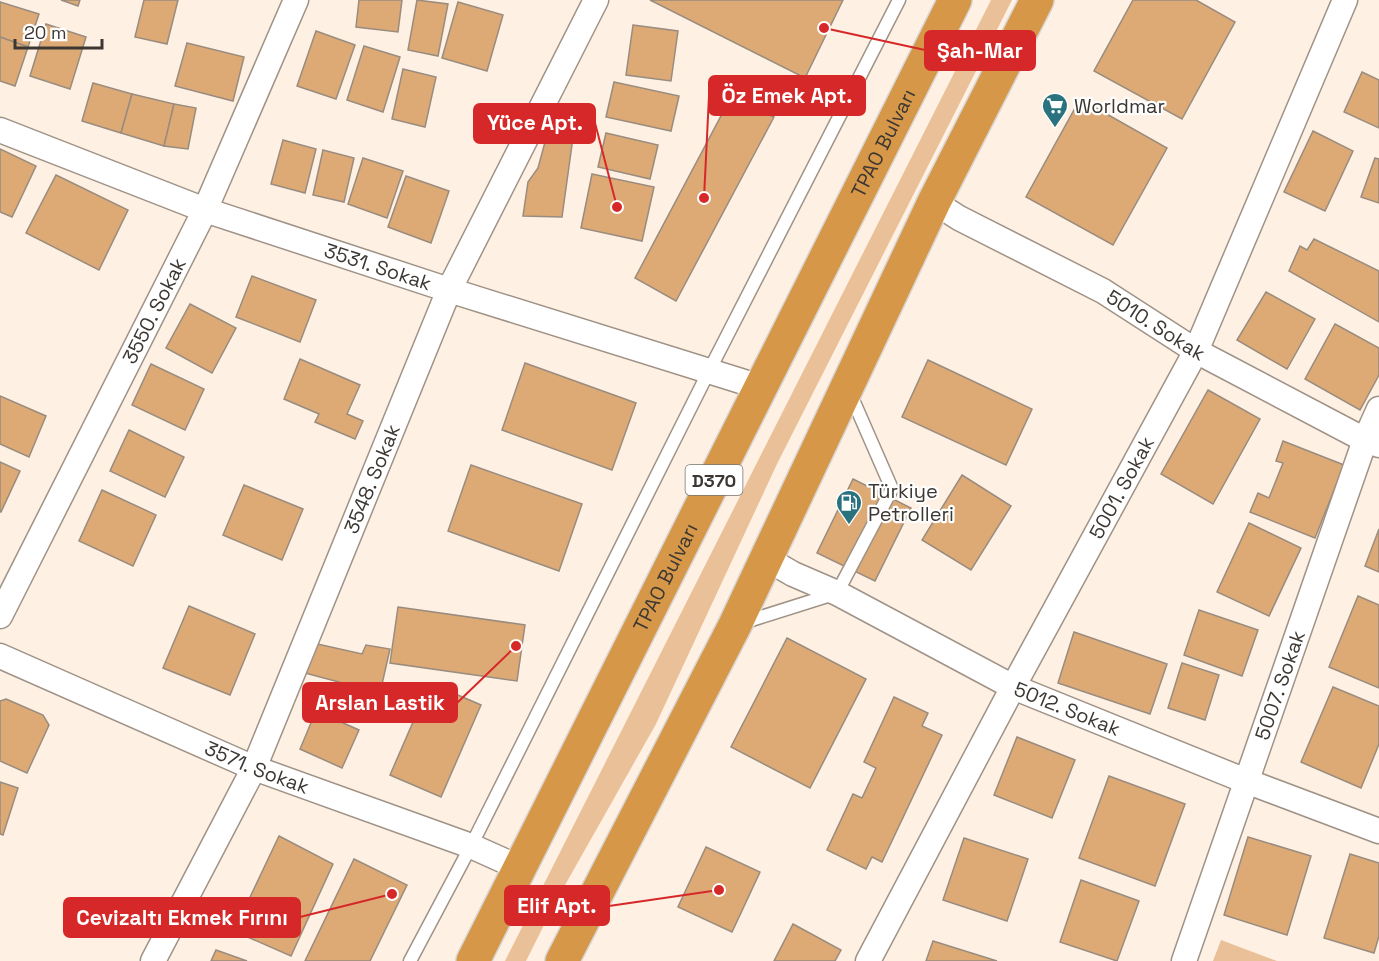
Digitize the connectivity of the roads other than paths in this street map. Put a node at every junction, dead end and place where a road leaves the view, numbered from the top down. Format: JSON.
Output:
{"nodes":[{"id":1,"x":296,"y":0,"type":"edge"},
{"id":2,"x":596,"y":0,"type":"edge"},
{"id":3,"x":898,"y":0,"type":"edge"},
{"id":4,"x":955,"y":0,"type":"edge"},
{"id":5,"x":1037,"y":0,"type":"edge"},
{"id":6,"x":1345,"y":0,"type":"edge"},
{"id":7,"x":0,"y":130,"type":"edge"},
{"id":8,"x":934,"y":202,"type":"junction"},
{"id":9,"x":206,"y":210,"type":"junction"},
{"id":10,"x":449,"y":290,"type":"junction"},
{"id":11,"x":1196,"y":351,"type":"junction"},
{"id":12,"x":709,"y":371,"type":"junction"},
{"id":13,"x":760,"y":387,"type":"junction"},
{"id":14,"x":848,"y":388,"type":"junction"},
{"id":15,"x":1379,"y":409,"type":"edge"},
{"id":16,"x":1372,"y":442,"type":"edge"},
{"id":17,"x":767,"y":559,"type":"junction"},
{"id":18,"x":837,"y":593,"type":"junction"},
{"id":19,"x":0,"y":616,"type":"edge"},
{"id":20,"x":735,"y":625,"type":"junction"},
{"id":21,"x":0,"y":656,"type":"edge"},
{"id":22,"x":1013,"y":687,"type":"junction"},
{"id":23,"x":254,"y":768,"type":"junction"},
{"id":24,"x":1246,"y":781,"type":"junction"},
{"id":25,"x":1379,"y":831,"type":"edge"},
{"id":26,"x":471,"y":846,"type":"junction"},
{"id":27,"x":520,"y":868,"type":"junction"},
{"id":28,"x":153,"y":961,"type":"edge"},
{"id":29,"x":410,"y":961,"type":"edge"},
{"id":30,"x":473,"y":961,"type":"edge"},
{"id":31,"x":562,"y":961,"type":"edge"},
{"id":32,"x":868,"y":961,"type":"edge"},
{"id":33,"x":1184,"y":961,"type":"edge"}],
"edges":[{"from":1,"to":9,"type":"street","name":"3550. Sokak"},
{"from":2,"to":10,"type":"street","name":"3548. Sokak"},
{"from":3,"to":12,"type":"lane"},
{"from":4,"to":13,"type":"highway","name":"TPAO Bulvarı","number":"D370"},
{"from":5,"to":8,"type":"highway"},
{"from":6,"to":11,"type":"street","name":"5001. Sokak"},
{"from":7,"to":9,"type":"street","name":"3531. Sokak"},
{"from":8,"to":11,"type":"street","name":"5010. Sokak"},
{"from":8,"to":14,"type":"highway"},
{"from":9,"to":10,"type":"street","name":"3531. Sokak"},
{"from":9,"to":19,"type":"street","name":"3550. Sokak"},
{"from":10,"to":12,"type":"street","name":"3531. Sokak"},
{"from":10,"to":23,"type":"street","name":"3548. Sokak"},
{"from":11,"to":16,"type":"street","name":"5010. Sokak"},
{"from":11,"to":22,"type":"street","name":"5001. Sokak"},
{"from":12,"to":13,"type":"street","name":"3531. Sokak"},
{"from":12,"to":26,"type":"lane"},
{"from":13,"to":27,"type":"highway","name":"TPAO Bulvarı","number":"D370"},
{"from":14,"to":17,"type":"highway"},
{"from":14,"to":18,"type":"lane"},
{"from":15,"to":16,"type":"street","name":"5007. Sokak"},
{"from":16,"to":24,"type":"street","name":"5007. Sokak"},
{"from":17,"to":18,"type":"street","name":"5012. Sokak"},
{"from":17,"to":20,"type":"highway"},
{"from":18,"to":20,"type":"lane"},
{"from":18,"to":22,"type":"street","name":"5012. Sokak"},
{"from":20,"to":31,"type":"highway"},
{"from":21,"to":23,"type":"street","name":"3571. Sokak"},
{"from":22,"to":24,"type":"street","name":"5012. Sokak"},
{"from":22,"to":32,"type":"street","name":"5001. Sokak"},
{"from":23,"to":26,"type":"street","name":"3571. Sokak"},
{"from":23,"to":28,"type":"street","name":"3548. Sokak"},
{"from":24,"to":25,"type":"street","name":"5012. Sokak"},
{"from":24,"to":33,"type":"street","name":"5007. Sokak"},
{"from":26,"to":27,"type":"street","name":"3571. Sokak"},
{"from":26,"to":29,"type":"lane"},
{"from":27,"to":30,"type":"highway","name":"TPAO Bulvarı","number":"D370"}]}
